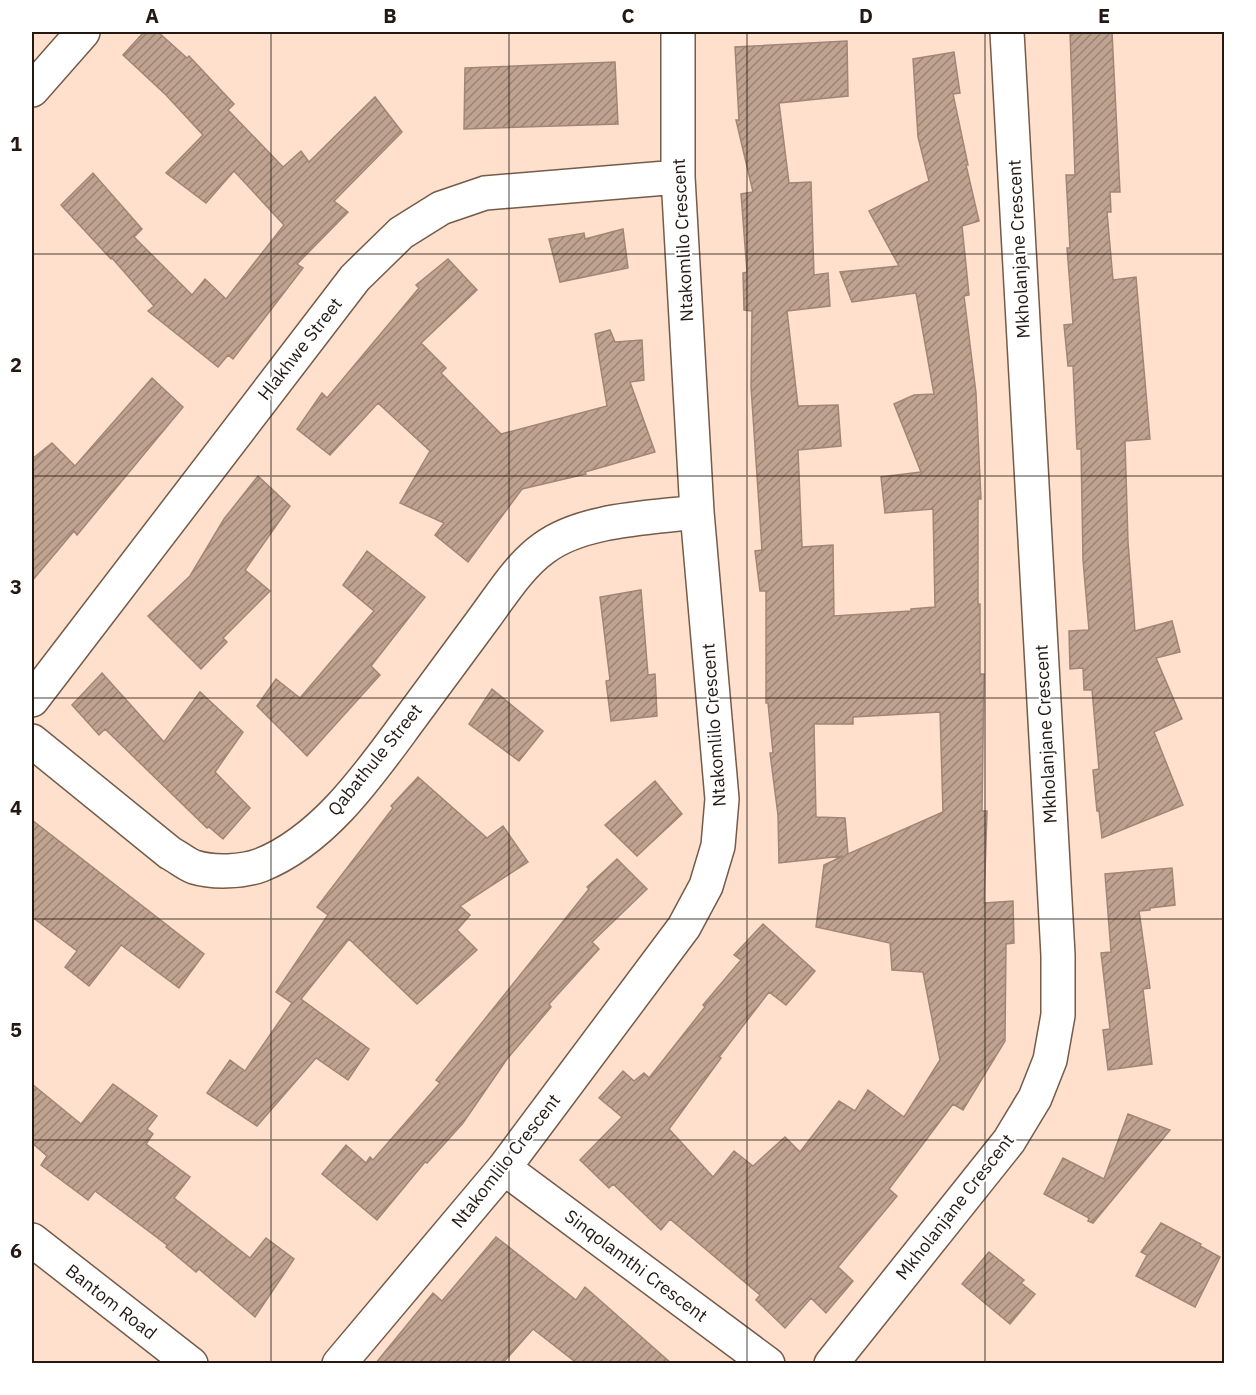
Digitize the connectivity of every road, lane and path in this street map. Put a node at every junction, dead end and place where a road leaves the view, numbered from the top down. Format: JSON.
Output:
{"nodes":[{"id":1,"x":83,"y":32,"type":"edge"},
{"id":2,"x":678,"y":32,"type":"edge"},
{"id":3,"x":1007,"y":32,"type":"edge"},
{"id":4,"x":32,"y":90,"type":"edge"},
{"id":5,"x":678,"y":177,"type":"junction"},
{"id":6,"x":697,"y":512,"type":"junction"},
{"id":7,"x":32,"y":700,"type":"edge"},
{"id":8,"x":32,"y":741,"type":"edge"},
{"id":9,"x":504,"y":1168,"type":"junction"},
{"id":10,"x":32,"y":1240,"type":"edge"},
{"id":11,"x":191,"y":1364,"type":"edge"},
{"id":12,"x":339,"y":1364,"type":"edge"},
{"id":13,"x":768,"y":1364,"type":"edge"},
{"id":14,"x":831,"y":1364,"type":"edge"}],
"edges":[{"from":1,"to":4,"type":"street"},
{"from":2,"to":5,"type":"street","name":"Ntakomlilo Crescent"},
{"from":3,"to":14,"type":"street","name":"Mkholanjane Crescent"},
{"from":5,"to":6,"type":"street","name":"Ntakomlilo Crescent"},
{"from":5,"to":7,"type":"street","name":"Hlakhwe Street"},
{"from":6,"to":8,"type":"street","name":"Qabathule Street"},
{"from":6,"to":9,"type":"street","name":"Ntakomlilo Crescent"},
{"from":9,"to":12,"type":"street","name":"Ntakomlilo Crescent"},
{"from":9,"to":13,"type":"street","name":"Sinqolamthi Crescent"},
{"from":10,"to":11,"type":"street","name":"Bantom Road"}]}
